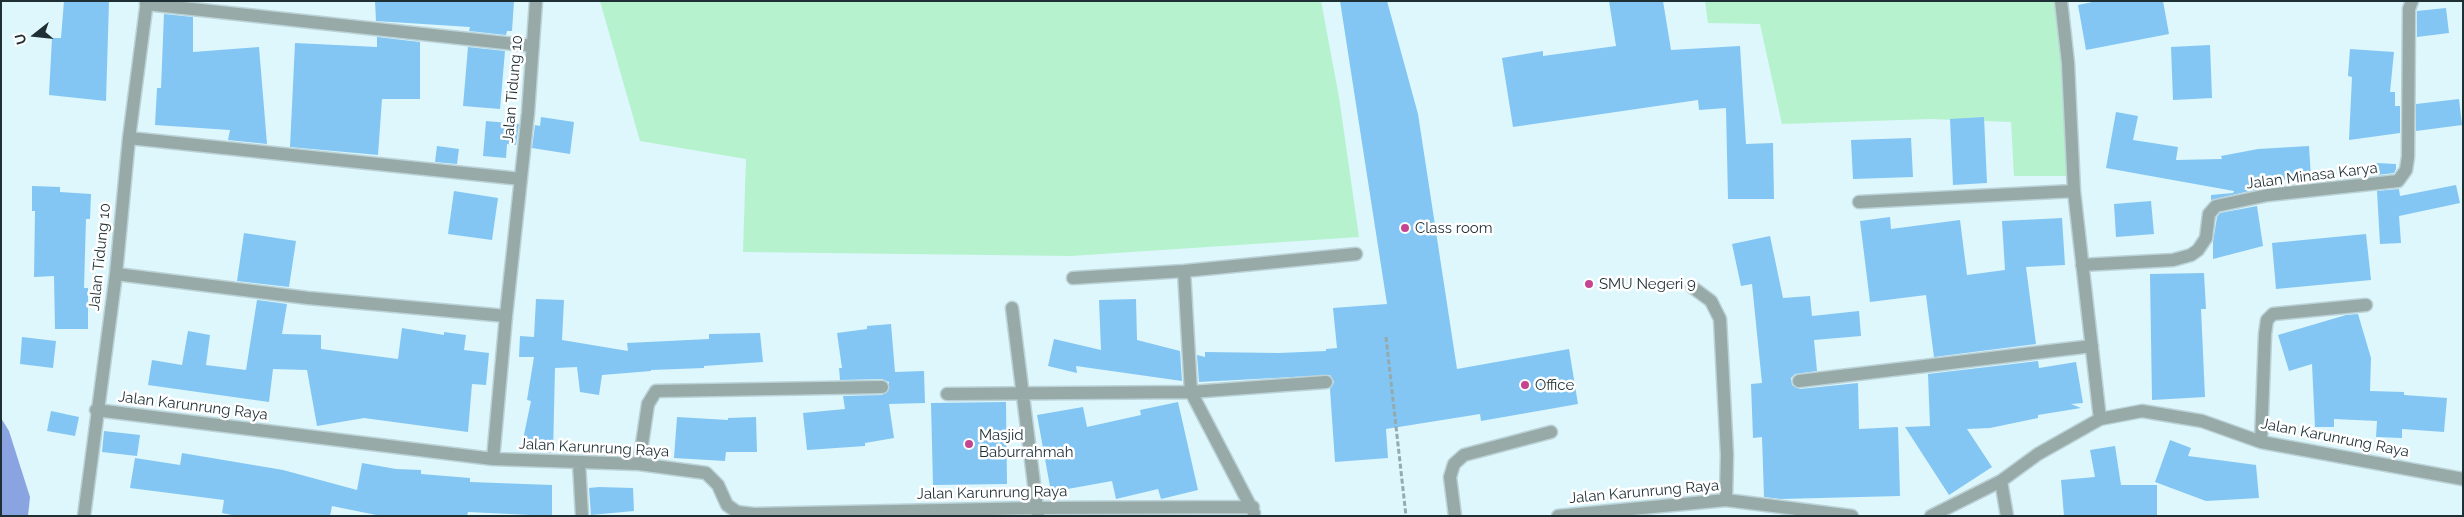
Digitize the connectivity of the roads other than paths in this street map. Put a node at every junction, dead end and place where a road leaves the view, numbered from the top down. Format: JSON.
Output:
{"nodes":[{"id":1,"x":536,"y":1,"type":"edge"},
{"id":2,"x":2061,"y":1,"type":"edge"},
{"id":3,"x":2412,"y":1,"type":"edge"},
{"id":4,"x":147,"y":3,"type":"edge"},
{"id":5,"x":533,"y":46,"type":"junction"},
{"id":6,"x":129,"y":138,"type":"junction"},
{"id":7,"x":521,"y":179,"type":"junction"},
{"id":8,"x":2074,"y":191,"type":"junction"},
{"id":9,"x":1860,"y":202,"type":"dead end"},
{"id":10,"x":1356,"y":254,"type":"dead end"},
{"id":11,"x":2082,"y":265,"type":"junction"},
{"id":12,"x":1184,"y":271,"type":"junction"},
{"id":13,"x":116,"y":274,"type":"junction"},
{"id":14,"x":1073,"y":278,"type":"dead end"},
{"id":15,"x":1692,"y":287,"type":"dead end"},
{"id":16,"x":2366,"y":305,"type":"dead end"},
{"id":17,"x":1012,"y":308,"type":"dead end"},
{"id":18,"x":506,"y":316,"type":"junction"},
{"id":19,"x":2092,"y":346,"type":"junction"},
{"id":20,"x":1799,"y":381,"type":"dead end"},
{"id":21,"x":1326,"y":382,"type":"dead end"},
{"id":22,"x":882,"y":386,"type":"dead end"},
{"id":23,"x":1191,"y":392,"type":"junction"},
{"id":24,"x":947,"y":394,"type":"dead end"},
{"id":25,"x":1023,"y":394,"type":"junction"},
{"id":26,"x":96,"y":410,"type":"junction"},
{"id":27,"x":2100,"y":419,"type":"junction"},
{"id":28,"x":1551,"y":432,"type":"dead end"},
{"id":29,"x":2261,"y":442,"type":"junction"},
{"id":30,"x":493,"y":458,"type":"junction"},
{"id":31,"x":579,"y":463,"type":"junction"},
{"id":32,"x":639,"y":464,"type":"junction"},
{"id":33,"x":2463,"y":479,"type":"edge"},
{"id":34,"x":2001,"y":481,"type":"junction"},
{"id":35,"x":1726,"y":500,"type":"junction"},
{"id":36,"x":1038,"y":512,"type":"edge"},
{"id":37,"x":1254,"y":512,"type":"edge"},
{"id":38,"x":1637,"y":512,"type":"edge"},
{"id":39,"x":84,"y":516,"type":"edge"},
{"id":40,"x":582,"y":516,"type":"edge"},
{"id":41,"x":1455,"y":516,"type":"edge"},
{"id":42,"x":1558,"y":516,"type":"edge"},
{"id":43,"x":1852,"y":516,"type":"edge"},
{"id":44,"x":1931,"y":516,"type":"edge"},
{"id":45,"x":2007,"y":516,"type":"edge"}],
"edges":[{"from":1,"to":5,"type":"street","name":"Jalan Tidung 10"},
{"from":2,"to":8,"type":"street"},
{"from":3,"to":11,"type":"street","name":"Jalan Minasa Karya"},
{"from":4,"to":5,"type":"street"},
{"from":4,"to":6,"type":"street","name":"Jalan Tidung 10"},
{"from":5,"to":7,"type":"street","name":"Jalan Tidung 10"},
{"from":6,"to":7,"type":"street"},
{"from":6,"to":13,"type":"street","name":"Jalan Tidung 10"},
{"from":7,"to":18,"type":"street","name":"Jalan Tidung 10"},
{"from":8,"to":9,"type":"street"},
{"from":8,"to":11,"type":"street"},
{"from":10,"to":12,"type":"street"},
{"from":11,"to":19,"type":"street"},
{"from":12,"to":14,"type":"street"},
{"from":12,"to":23,"type":"street"},
{"from":13,"to":18,"type":"street"},
{"from":13,"to":26,"type":"street","name":"Jalan Tidung 10"},
{"from":15,"to":35,"type":"street"},
{"from":16,"to":29,"type":"street"},
{"from":17,"to":25,"type":"street"},
{"from":18,"to":30,"type":"street","name":"Jalan Tidung 10"},
{"from":19,"to":20,"type":"street"},
{"from":19,"to":27,"type":"street"},
{"from":21,"to":23,"type":"street"},
{"from":22,"to":32,"type":"street"},
{"from":23,"to":25,"type":"street"},
{"from":23,"to":37,"type":"street"},
{"from":24,"to":25,"type":"street"},
{"from":25,"to":36,"type":"street"},
{"from":26,"to":30,"type":"street","name":"Jalan Karunrung Raya"},
{"from":26,"to":39,"type":"street","name":"Jalan Tidung 10"},
{"from":27,"to":29,"type":"street","name":"Jalan Karunrung Raya"},
{"from":27,"to":34,"type":"street","name":"Jalan Karunrung Raya"},
{"from":28,"to":41,"type":"street"},
{"from":29,"to":33,"type":"street","name":"Jalan Karunrung Raya"},
{"from":30,"to":31,"type":"street","name":"Jalan Karunrung Raya"},
{"from":31,"to":32,"type":"street","name":"Jalan Karunrung Raya"},
{"from":31,"to":40,"type":"street"},
{"from":32,"to":36,"type":"street","name":"Jalan Karunrung Raya"},
{"from":34,"to":44,"type":"street","name":"Jalan Karunrung Raya"},
{"from":34,"to":45,"type":"street"},
{"from":35,"to":38,"type":"street","name":"Jalan Karunrung Raya"},
{"from":35,"to":43,"type":"street","name":"Jalan Karunrung Raya"},
{"from":36,"to":37,"type":"street","name":"Jalan Karunrung Raya"},
{"from":38,"to":42,"type":"street","name":"Jalan Karunrung Raya"}]}
